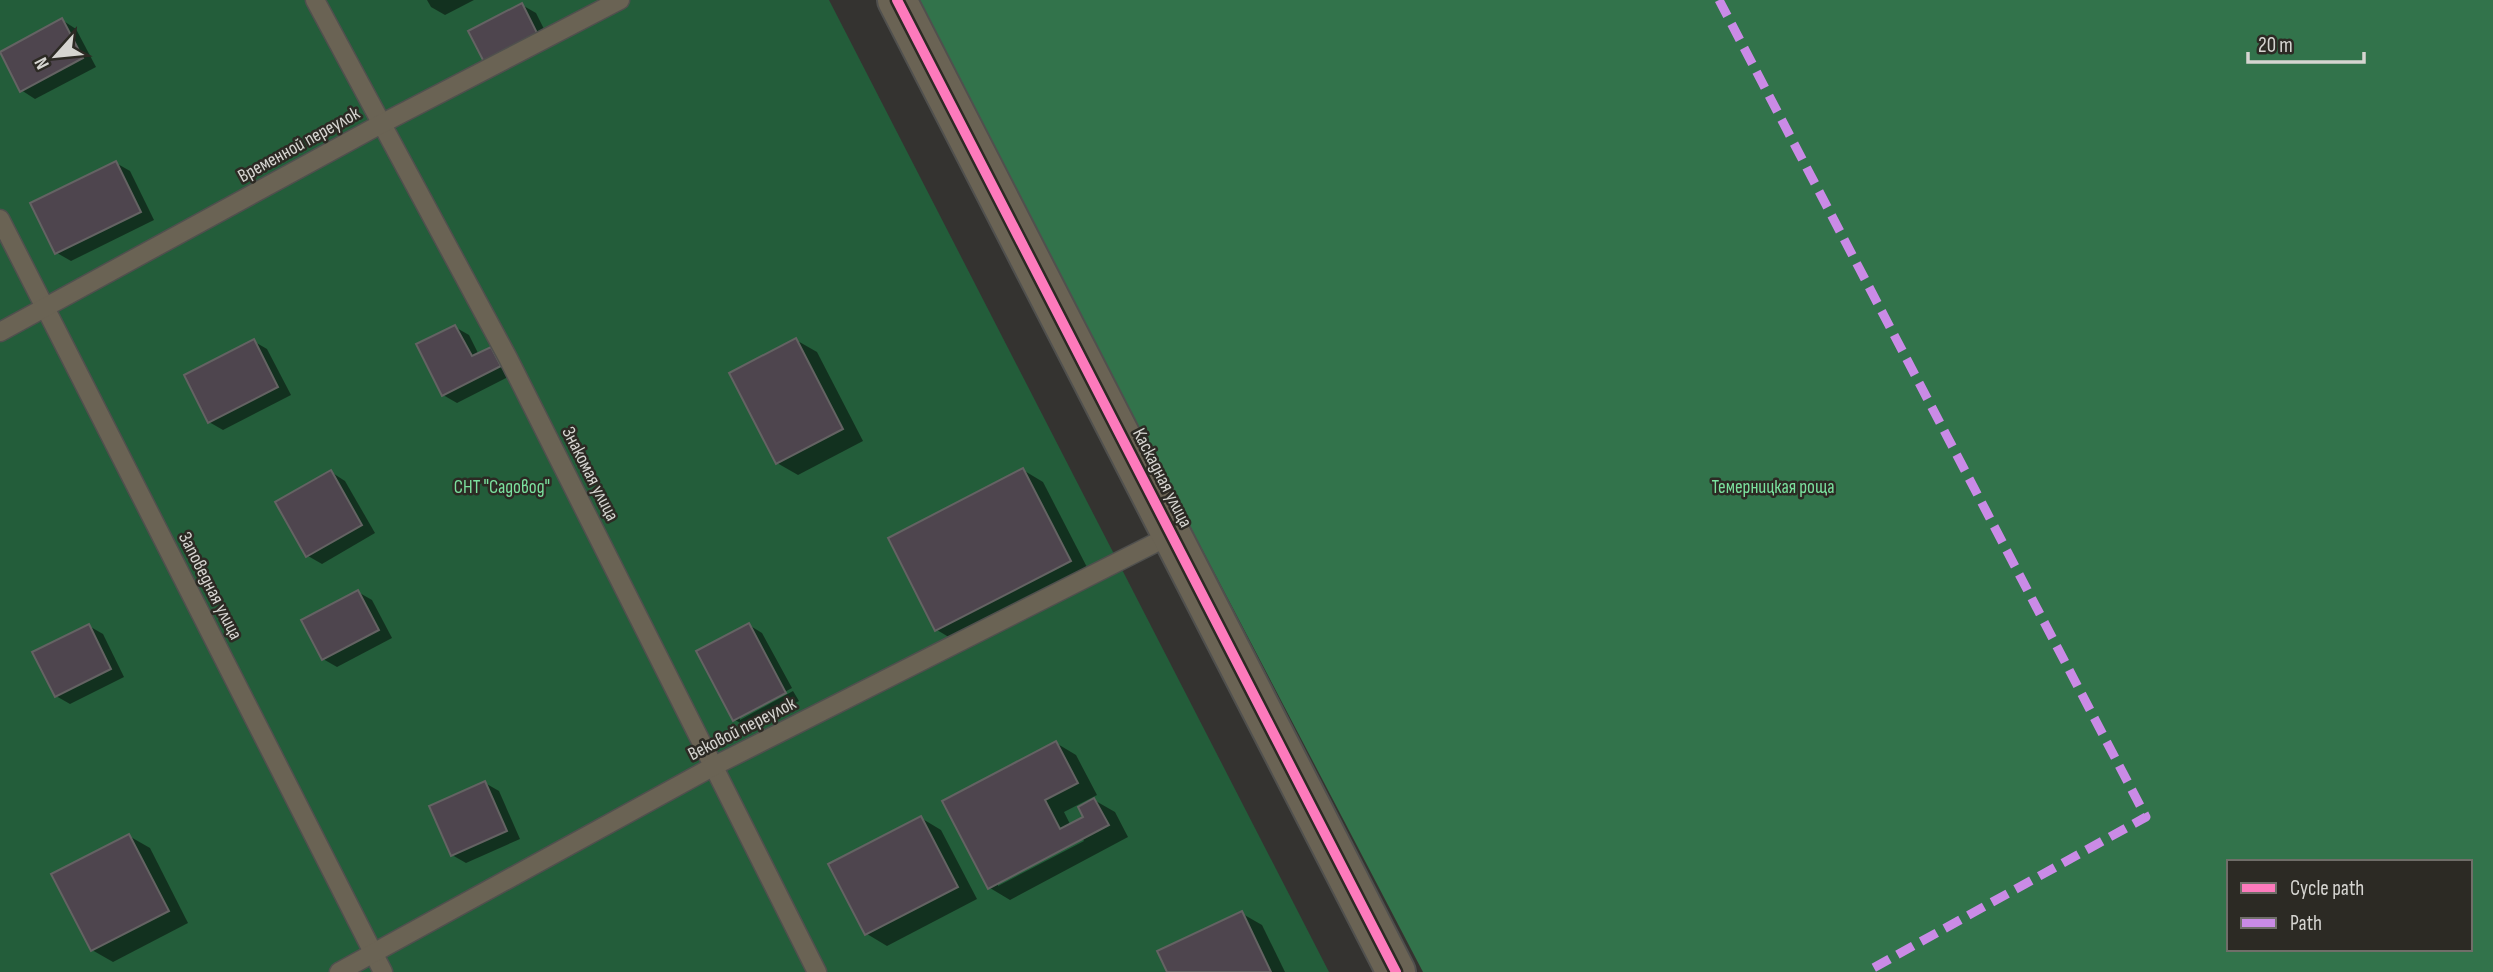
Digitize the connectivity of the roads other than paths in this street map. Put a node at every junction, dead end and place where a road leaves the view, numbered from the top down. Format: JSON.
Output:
{"nodes":[{"id":1,"x":315,"y":0,"type":"edge"},
{"id":2,"x":620,"y":0,"type":"edge"},
{"id":3,"x":897,"y":0,"type":"edge"},
{"id":4,"x":381,"y":124,"type":"junction"},
{"id":5,"x":0,"y":219,"type":"edge"},
{"id":6,"x":45,"y":307,"type":"junction"},
{"id":7,"x":0,"y":332,"type":"edge"},
{"id":8,"x":1171,"y":535,"type":"junction"},
{"id":9,"x":714,"y":766,"type":"junction"},
{"id":10,"x":373,"y":954,"type":"junction"},
{"id":11,"x":339,"y":972,"type":"edge"},
{"id":12,"x":383,"y":972,"type":"edge"},
{"id":13,"x":817,"y":972,"type":"edge"},
{"id":14,"x":1396,"y":972,"type":"edge"}],
"edges":[{"from":1,"to":4,"type":"lane","name":"Знакомая улица"},
{"from":2,"to":4,"type":"lane","name":"Временной переулок"},
{"from":3,"to":8,"type":"street","name":"Каскадная улица"},
{"from":4,"to":6,"type":"lane","name":"Временной переулок"},
{"from":4,"to":9,"type":"lane","name":"Знакомая улица"},
{"from":5,"to":6,"type":"lane","name":"Заповедная улица"},
{"from":6,"to":7,"type":"lane","name":"Временной переулок"},
{"from":6,"to":10,"type":"lane","name":"Заповедная улица"},
{"from":8,"to":9,"type":"lane","name":"Вековой переулок"},
{"from":8,"to":14,"type":"street","name":"Каскадная улица"},
{"from":9,"to":10,"type":"lane","name":"Вековой переулок"},
{"from":9,"to":13,"type":"lane","name":"Знакомая улица"},
{"from":10,"to":11,"type":"lane","name":"Вековой переулок"},
{"from":10,"to":12,"type":"lane","name":"Заповедная улица"}]}
